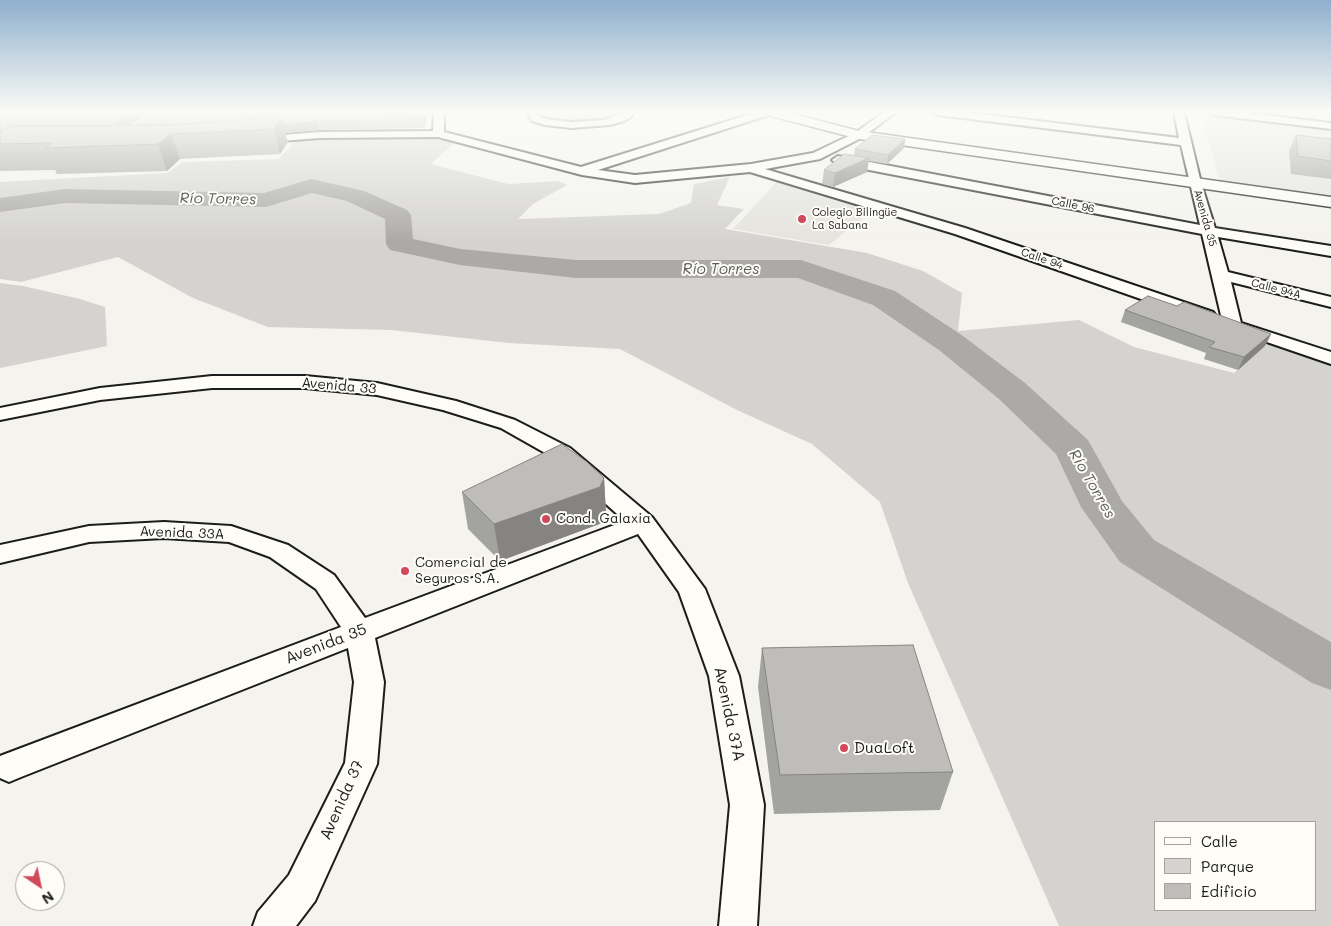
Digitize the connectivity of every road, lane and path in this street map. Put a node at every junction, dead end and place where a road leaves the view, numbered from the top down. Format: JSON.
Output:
{"nodes":[{"id":1,"x":518,"y":155,"type":"edge"},
{"id":2,"x":635,"y":155,"type":"edge"},
{"id":3,"x":1004,"y":155,"type":"edge"},
{"id":4,"x":1188,"y":155,"type":"edge"},
{"id":5,"x":816,"y":156,"type":"joint"},
{"id":6,"x":750,"y":168,"type":"junction"},
{"id":7,"x":582,"y":172,"type":"junction"},
{"id":8,"x":1195,"y":182,"type":"junction"},
{"id":9,"x":1331,"y":202,"type":"edge"},
{"id":10,"x":1209,"y":231,"type":"junction"},
{"id":11,"x":1331,"y":251,"type":"edge"},
{"id":12,"x":1221,"y":275,"type":"junction"},
{"id":13,"x":1331,"y":302,"type":"edge"},
{"id":14,"x":1232,"y":324,"type":"junction"},
{"id":15,"x":1331,"y":358,"type":"edge"},
{"id":16,"x":0,"y":414,"type":"edge"},
{"id":17,"x":643,"y":523,"type":"junction"},
{"id":18,"x":0,"y":554,"type":"edge"},
{"id":19,"x":359,"y":631,"type":"junction"},
{"id":20,"x":9,"y":767,"type":"dead end"},
{"id":21,"x":272,"y":926,"type":"edge"},
{"id":22,"x":738,"y":926,"type":"edge"}],
"edges":[{"from":1,"to":7,"type":"street"},
{"from":2,"to":7,"type":"street"},
{"from":3,"to":8,"type":"street"},
{"from":4,"to":8,"type":"street","name":"Avenida 35"},
{"from":5,"to":6,"type":"street"},
{"from":5,"to":10,"type":"street","name":"Calle 96"},
{"from":6,"to":7,"type":"street"},
{"from":6,"to":14,"type":"street","name":"Calle 94"},
{"from":8,"to":9,"type":"street"},
{"from":8,"to":10,"type":"street","name":"Avenida 35"},
{"from":10,"to":11,"type":"street","name":"Calle 96"},
{"from":10,"to":12,"type":"street","name":"Avenida 35"},
{"from":12,"to":13,"type":"street","name":"Calle 94A"},
{"from":12,"to":14,"type":"street","name":"Avenida 35"},
{"from":14,"to":15,"type":"street","name":"Calle 94"},
{"from":16,"to":17,"type":"street","name":"Avenida 33"},
{"from":17,"to":19,"type":"street","name":"Avenida 35"},
{"from":17,"to":22,"type":"street","name":"Avenida 37A"},
{"from":18,"to":19,"type":"street","name":"Avenida 33A"},
{"from":19,"to":20,"type":"street","name":"Avenida 35"},
{"from":19,"to":21,"type":"street","name":"Avenida 37"}]}
